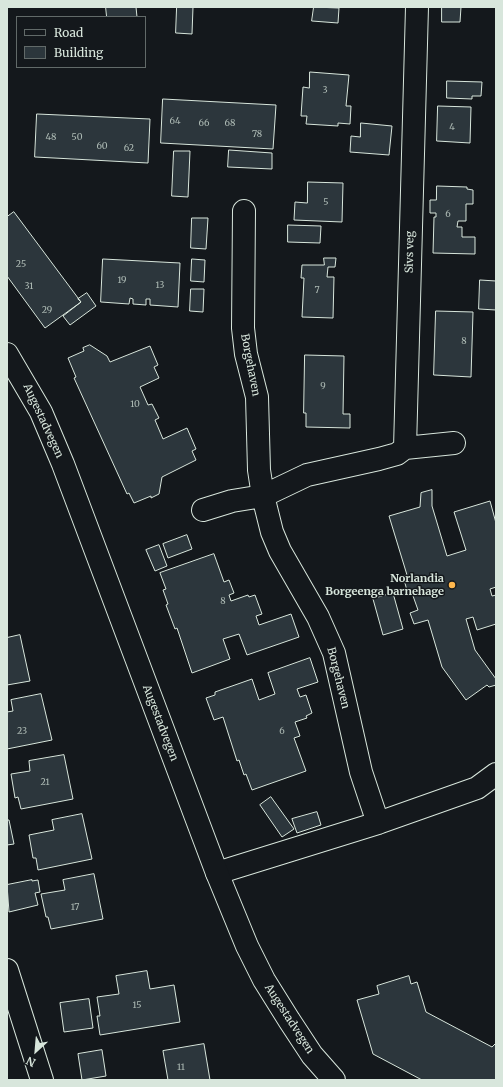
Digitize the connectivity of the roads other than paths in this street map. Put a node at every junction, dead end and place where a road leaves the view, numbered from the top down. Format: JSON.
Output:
{"nodes":[{"id":1,"x":417,"y":7,"type":"edge"},
{"id":2,"x":244,"y":211,"type":"dead end"},
{"id":3,"x":7,"y":354,"type":"edge"},
{"id":4,"x":454,"y":443,"type":"dead end"},
{"id":5,"x":405,"y":448,"type":"junction"},
{"id":6,"x":263,"y":496,"type":"junction"},
{"id":7,"x":203,"y":510,"type":"dead end"},
{"id":8,"x":496,"y":774,"type":"edge"},
{"id":9,"x":378,"y":823,"type":"junction"},
{"id":10,"x":217,"y":873,"type":"junction"},
{"id":11,"x":7,"y":970,"type":"edge"},
{"id":12,"x":42,"y":1080,"type":"edge"},
{"id":13,"x":334,"y":1080,"type":"edge"}],
"edges":[{"from":1,"to":5,"type":"street","name":"Sivs veg"},
{"from":2,"to":6,"type":"street","name":"Borgehaven"},
{"from":3,"to":10,"type":"street","name":"Augestadvegen"},
{"from":4,"to":5,"type":"street"},
{"from":5,"to":6,"type":"street"},
{"from":6,"to":7,"type":"street"},
{"from":6,"to":9,"type":"street","name":"Borgehaven"},
{"from":8,"to":9,"type":"street"},
{"from":9,"to":10,"type":"street"},
{"from":10,"to":13,"type":"street","name":"Augestadvegen"},
{"from":11,"to":12,"type":"street"}]}
